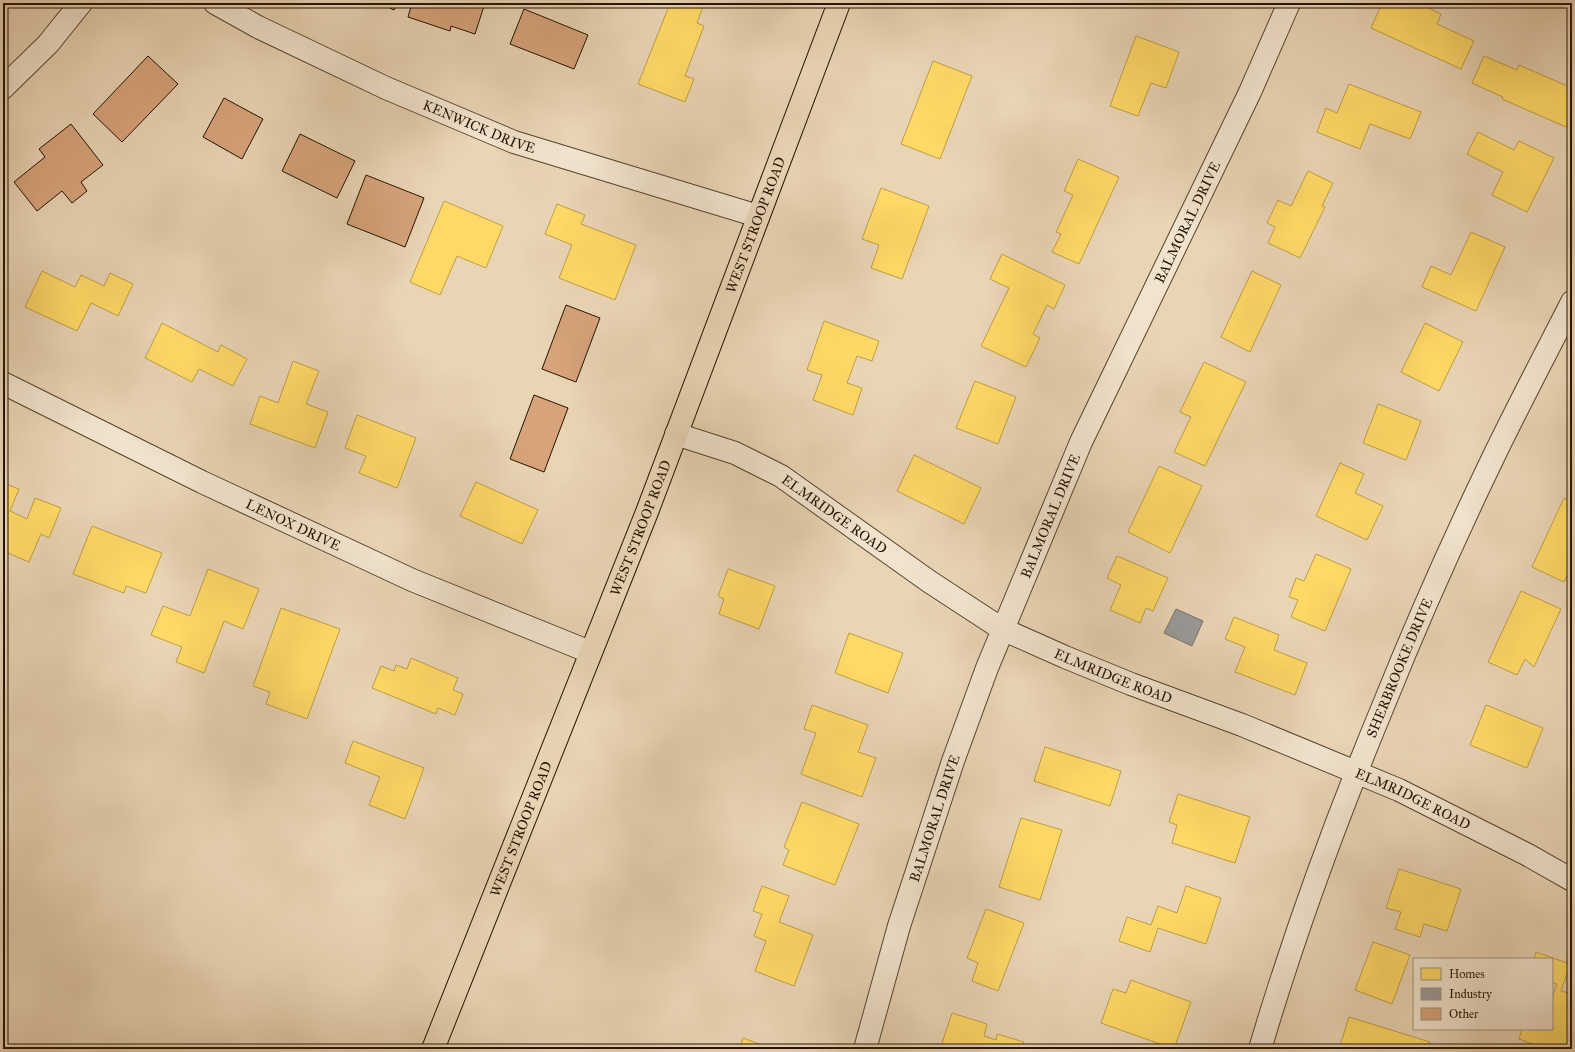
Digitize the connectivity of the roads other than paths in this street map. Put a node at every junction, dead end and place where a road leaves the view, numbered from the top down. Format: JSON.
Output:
{"nodes":[{"id":1,"x":81,"y":3,"type":"edge"},
{"id":2,"x":215,"y":3,"type":"edge"},
{"id":3,"x":839,"y":3,"type":"edge"},
{"id":4,"x":1289,"y":3,"type":"edge"},
{"id":5,"x":3,"y":88,"type":"edge"},
{"id":6,"x":758,"y":216,"type":"junction"},
{"id":7,"x":1572,"y":302,"type":"edge"},
{"id":8,"x":3,"y":383,"type":"edge"},
{"id":9,"x":676,"y":434,"type":"junction"},
{"id":10,"x":1002,"y":629,"type":"junction"},
{"id":11,"x":590,"y":652,"type":"junction"},
{"id":12,"x":1356,"y":771,"type":"junction"},
{"id":13,"x":1572,"y":880,"type":"edge"},
{"id":14,"x":433,"y":1049,"type":"edge"},
{"id":15,"x":865,"y":1049,"type":"edge"},
{"id":16,"x":1260,"y":1049,"type":"edge"}],
"edges":[{"from":1,"to":5,"type":"street"},
{"from":2,"to":6,"type":"street","name":"KENWICK DRIVE"},
{"from":3,"to":6,"type":"main road","name":"WEST STROOP ROAD"},
{"from":4,"to":10,"type":"street","name":"BALMORAL DRIVE"},
{"from":6,"to":9,"type":"main road","name":"WEST STROOP ROAD"},
{"from":7,"to":12,"type":"street","name":"SHERBROOKE DRIVE"},
{"from":8,"to":11,"type":"street","name":"LENOX DRIVE"},
{"from":9,"to":10,"type":"street","name":"ELMRIDGE ROAD"},
{"from":9,"to":11,"type":"main road","name":"WEST STROOP ROAD"},
{"from":10,"to":12,"type":"street","name":"ELMRIDGE ROAD"},
{"from":10,"to":15,"type":"street","name":"BALMORAL DRIVE"},
{"from":11,"to":14,"type":"main road","name":"WEST STROOP ROAD"},
{"from":12,"to":13,"type":"street","name":"ELMRIDGE ROAD"},
{"from":12,"to":16,"type":"street","name":"SHERBROOKE DRIVE"}]}
